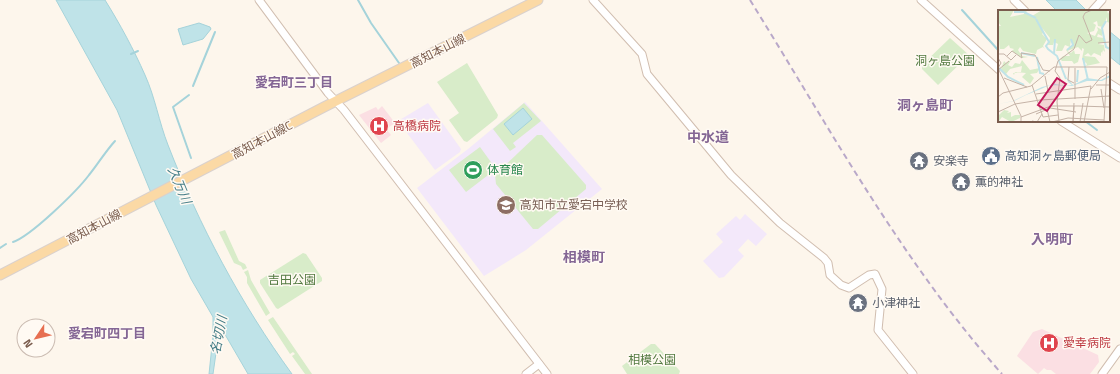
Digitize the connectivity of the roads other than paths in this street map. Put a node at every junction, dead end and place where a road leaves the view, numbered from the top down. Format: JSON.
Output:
{"nodes":[{"id":1,"x":259,"y":0,"type":"edge"},
{"id":2,"x":538,"y":0,"type":"edge"},
{"id":3,"x":594,"y":0,"type":"edge"},
{"id":4,"x":921,"y":0,"type":"edge"},
{"id":5,"x":1014,"y":0,"type":"edge"},
{"id":6,"x":1102,"y":0,"type":"edge"},
{"id":7,"x":1024,"y":10,"type":"edge"},
{"id":8,"x":1093,"y":10,"type":"edge"},
{"id":9,"x":998,"y":69,"type":"edge"},
{"id":10,"x":1110,"y":84,"type":"edge"},
{"id":11,"x":1120,"y":90,"type":"edge"},
{"id":12,"x":337,"y":102,"type":"junction"},
{"id":13,"x":1063,"y":122,"type":"edge"},
{"id":14,"x":1120,"y":158,"type":"edge"},
{"id":15,"x":187,"y":178,"type":"joint"},
{"id":16,"x":0,"y":275,"type":"edge"},
{"id":17,"x":1120,"y":349,"type":"edge"},
{"id":18,"x":539,"y":364,"type":"junction"},
{"id":19,"x":526,"y":374,"type":"edge"},
{"id":20,"x":547,"y":374,"type":"edge"},
{"id":21,"x":913,"y":374,"type":"edge"},
{"id":22,"x":1102,"y":374,"type":"edge"}],
"edges":[{"from":1,"to":12,"type":"street"},
{"from":2,"to":12,"type":"main road","name":"高知本山線"},
{"from":3,"to":21,"type":"street"},
{"from":4,"to":9,"type":"street"},
{"from":5,"to":7,"type":"street"},
{"from":6,"to":8,"type":"street"},
{"from":10,"to":11,"type":"street"},
{"from":12,"to":15,"type":"main road","name":"高知本山線C"},
{"from":12,"to":18,"type":"street"},
{"from":13,"to":14,"type":"street"},
{"from":15,"to":16,"type":"main road","name":"高知本山線"},
{"from":17,"to":22,"type":"street"},
{"from":18,"to":19,"type":"street"},
{"from":18,"to":20,"type":"street"}]}
